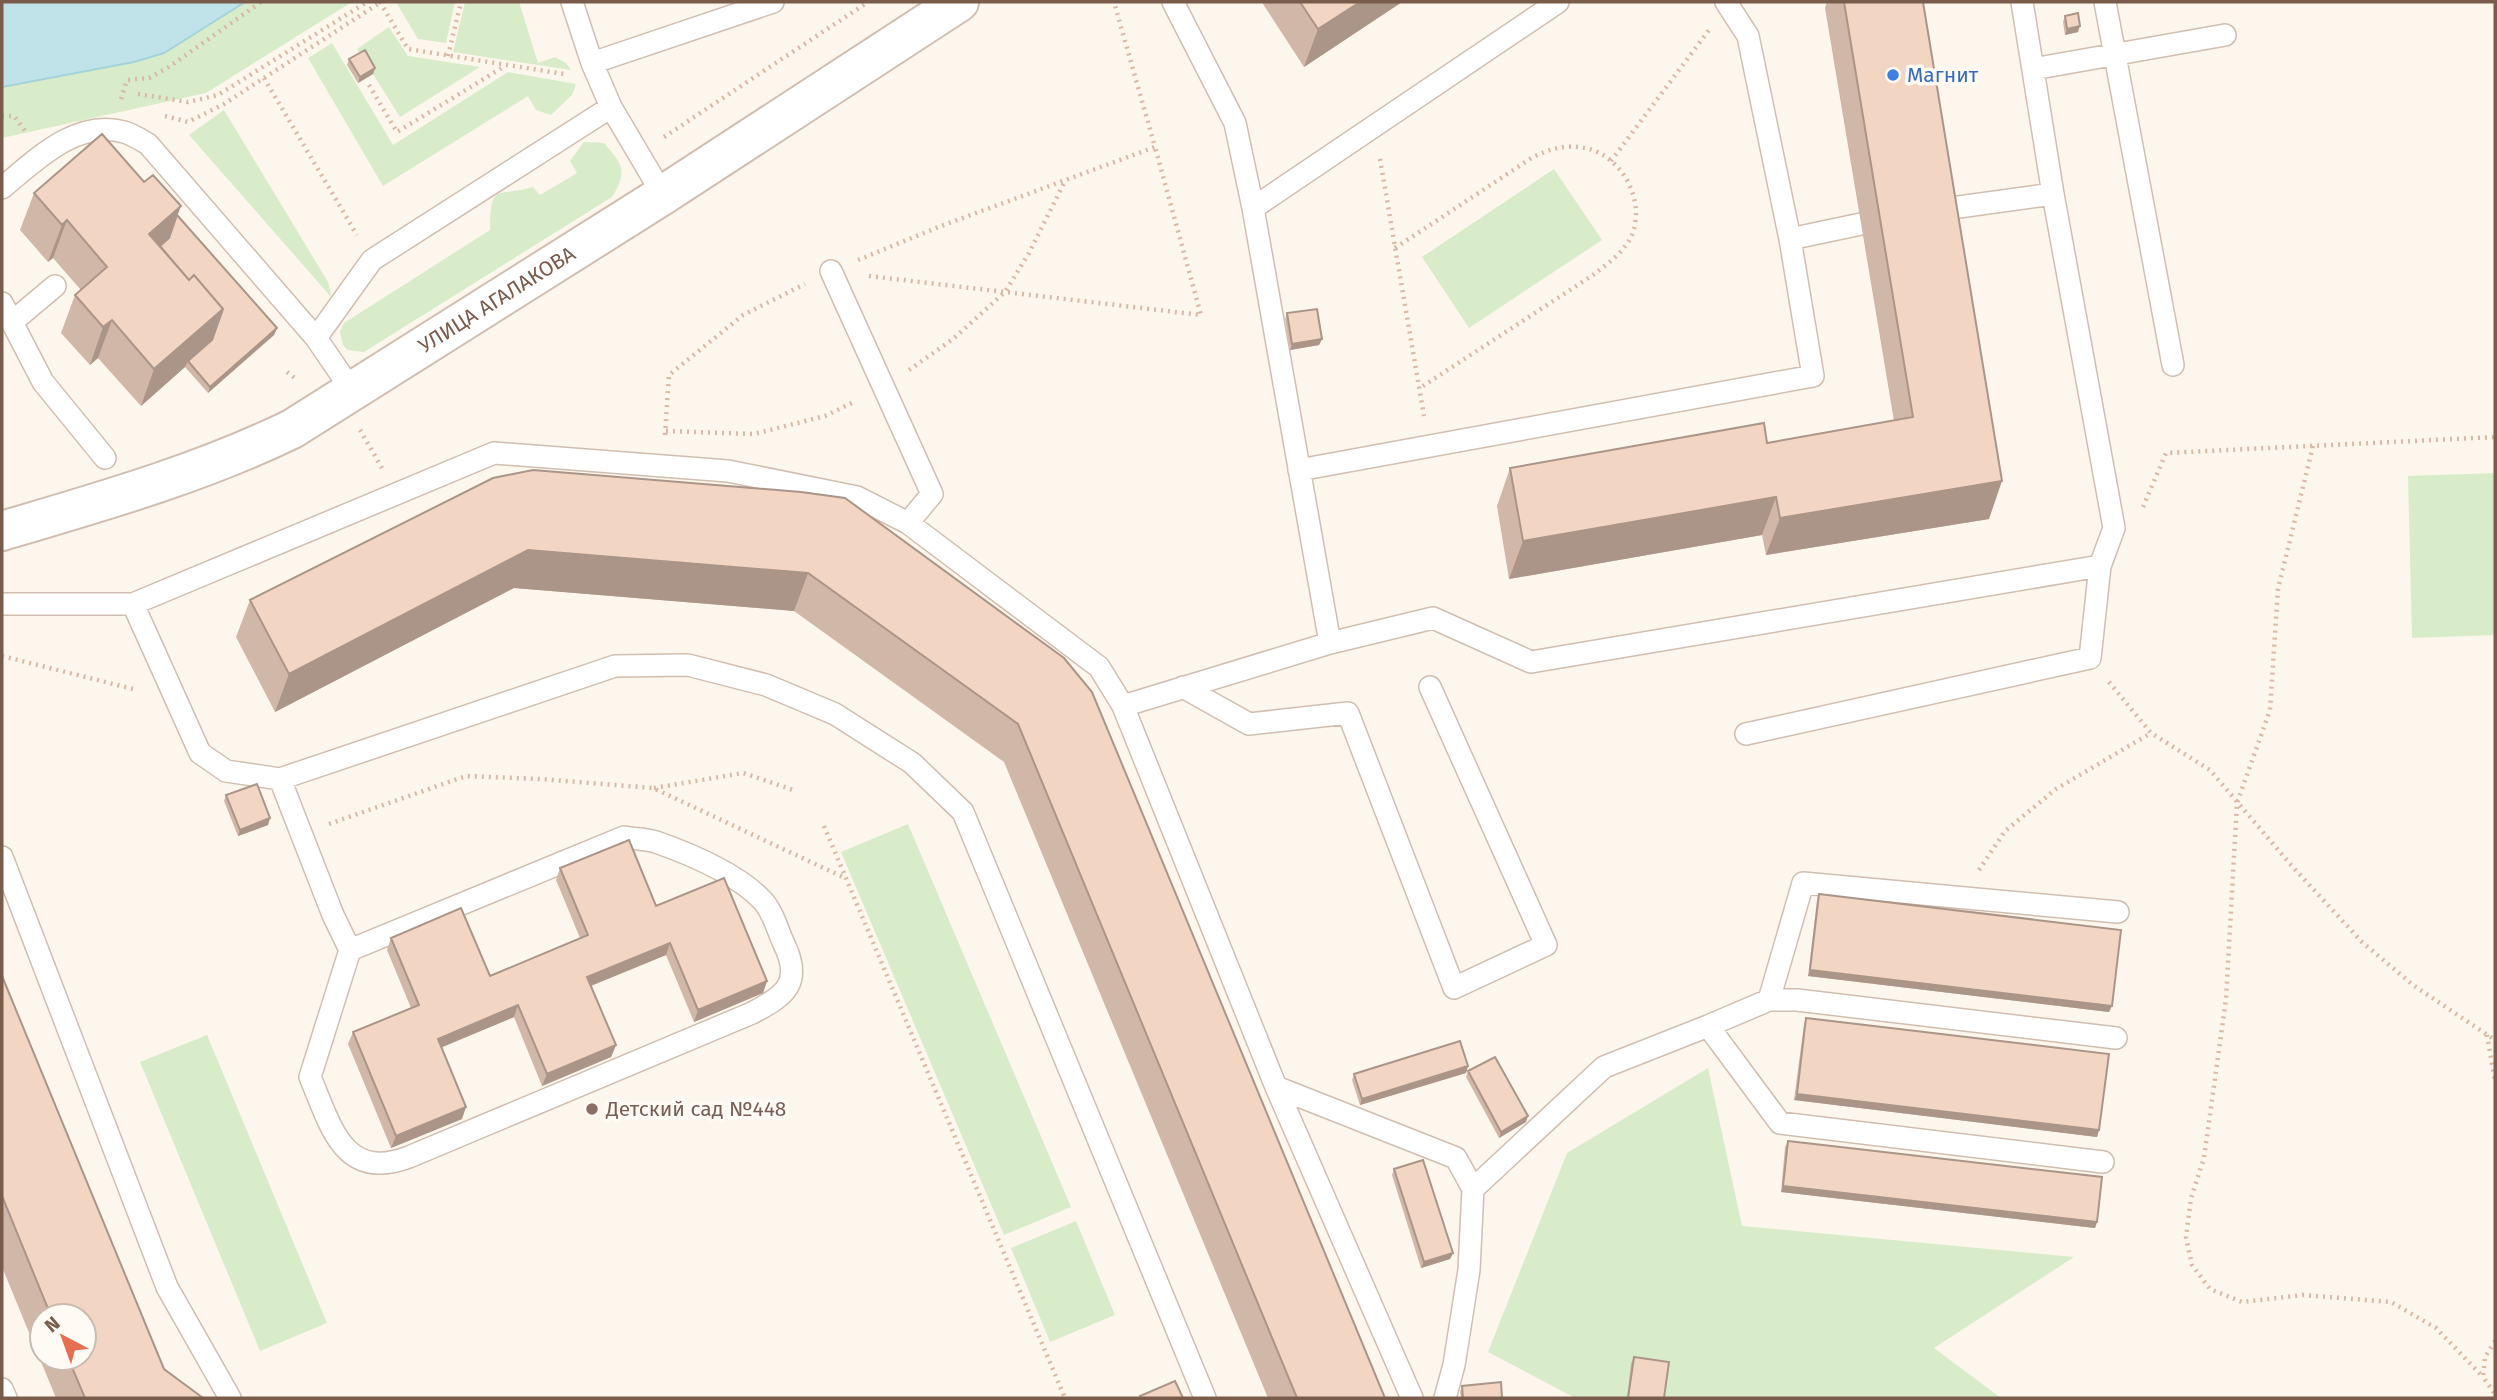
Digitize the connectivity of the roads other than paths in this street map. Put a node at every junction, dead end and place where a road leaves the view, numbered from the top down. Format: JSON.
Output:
{"nodes":[{"id":1,"x":572,"y":2,"type":"edge"},
{"id":2,"x":773,"y":2,"type":"edge"},
{"id":3,"x":959,"y":2,"type":"edge"},
{"id":4,"x":1173,"y":2,"type":"edge"},
{"id":5,"x":1558,"y":2,"type":"edge"},
{"id":6,"x":2022,"y":2,"type":"edge"},
{"id":7,"x":2105,"y":2,"type":"edge"},
{"id":8,"x":1727,"y":4,"type":"edge"},
{"id":9,"x":2225,"y":35,"type":"dead end"},
{"id":10,"x":2114,"y":54,"type":"junction"},
{"id":11,"x":2033,"y":69,"type":"junction"},
{"id":12,"x":596,"y":71,"type":"junction"},
{"id":13,"x":611,"y":107,"type":"junction"},
{"id":14,"x":2,"y":188,"type":"edge"},
{"id":15,"x":2053,"y":194,"type":"junction"},
{"id":16,"x":663,"y":195,"type":"junction"},
{"id":17,"x":1253,"y":208,"type":"junction"},
{"id":18,"x":1937,"y":210,"type":"edge"},
{"id":19,"x":1861,"y":224,"type":"dead end"},
{"id":20,"x":1790,"y":239,"type":"junction"},
{"id":21,"x":831,"y":271,"type":"road end"},
{"id":22,"x":55,"y":286,"type":"dead end"},
{"id":23,"x":2,"y":303,"type":"edge"},
{"id":24,"x":12,"y":322,"type":"junction"},
{"id":25,"x":316,"y":338,"type":"junction"},
{"id":26,"x":2173,"y":365,"type":"dead end"},
{"id":27,"x":353,"y":392,"type":"junction"},
{"id":28,"x":105,"y":458,"type":"dead end"},
{"id":29,"x":1299,"y":470,"type":"junction"},
{"id":30,"x":908,"y":523,"type":"junction"},
{"id":31,"x":2,"y":531,"type":"edge"},
{"id":32,"x":2100,"y":566,"type":"junction"},
{"id":33,"x":2,"y":604,"type":"edge"},
{"id":34,"x":133,"y":604,"type":"junction"},
{"id":35,"x":1330,"y":643,"type":"junction"},
{"id":36,"x":1183,"y":687,"type":"junction"},
{"id":37,"x":1430,"y":687,"type":"dead end"},
{"id":38,"x":1123,"y":706,"type":"junction"},
{"id":39,"x":1746,"y":734,"type":"dead end"},
{"id":40,"x":280,"y":779,"type":"junction"},
{"id":41,"x":2,"y":857,"type":"edge"},
{"id":42,"x":2119,"y":912,"type":"dead end"},
{"id":43,"x":350,"y":950,"type":"junction"},
{"id":44,"x":1769,"y":1000,"type":"junction"},
{"id":45,"x":1708,"y":1026,"type":"junction"},
{"id":46,"x":2116,"y":1038,"type":"dead end"},
{"id":47,"x":1276,"y":1087,"type":"junction"},
{"id":48,"x":2102,"y":1162,"type":"dead end"},
{"id":49,"x":1473,"y":1189,"type":"junction"},
{"id":50,"x":2,"y":1389,"type":"edge"},
{"id":51,"x":6,"y":1398,"type":"edge"},
{"id":52,"x":230,"y":1398,"type":"edge"},
{"id":53,"x":1205,"y":1398,"type":"edge"},
{"id":54,"x":1412,"y":1398,"type":"edge"},
{"id":55,"x":1445,"y":1398,"type":"edge"}],
"edges":[{"from":1,"to":12,"type":"lane"},
{"from":2,"to":12,"type":"lane"},
{"from":3,"to":16,"type":"street","name":"УЛИЦА АГАЛАКОВА"},
{"from":4,"to":17,"type":"lane"},
{"from":5,"to":17,"type":"lane"},
{"from":6,"to":11,"type":"lane"},
{"from":7,"to":10,"type":"lane"},
{"from":8,"to":20,"type":"lane"},
{"from":9,"to":10,"type":"lane"},
{"from":10,"to":11,"type":"lane"},
{"from":10,"to":26,"type":"lane"},
{"from":11,"to":15,"type":"lane"},
{"from":12,"to":13,"type":"lane"},
{"from":13,"to":16,"type":"lane"},
{"from":13,"to":25,"type":"lane"},
{"from":14,"to":25,"type":"lane"},
{"from":15,"to":18,"type":"lane"},
{"from":15,"to":32,"type":"lane"},
{"from":16,"to":27,"type":"street","name":"УЛИЦА АГАЛАКОВА"},
{"from":17,"to":29,"type":"lane"},
{"from":19,"to":20,"type":"lane"},
{"from":20,"to":29,"type":"lane"},
{"from":21,"to":30,"type":"lane"},
{"from":22,"to":24,"type":"lane"},
{"from":23,"to":24,"type":"lane"},
{"from":24,"to":28,"type":"lane"},
{"from":25,"to":27,"type":"lane"},
{"from":27,"to":31,"type":"street","name":"УЛИЦА АГАЛАКОВА"},
{"from":29,"to":35,"type":"lane"},
{"from":30,"to":34,"type":"lane"},
{"from":30,"to":38,"type":"lane"},
{"from":32,"to":35,"type":"lane"},
{"from":32,"to":39,"type":"lane"},
{"from":33,"to":34,"type":"lane"},
{"from":34,"to":40,"type":"lane"},
{"from":35,"to":36,"type":"lane"},
{"from":36,"to":37,"type":"lane"},
{"from":36,"to":38,"type":"lane"},
{"from":38,"to":47,"type":"lane"},
{"from":40,"to":43,"type":"lane"},
{"from":40,"to":53,"type":"lane"},
{"from":41,"to":52,"type":"lane"},
{"from":42,"to":44,"type":"lane"},
{"from":43,"to":43,"type":"lane"},
{"from":44,"to":45,"type":"lane"},
{"from":44,"to":46,"type":"lane"},
{"from":45,"to":48,"type":"lane"},
{"from":45,"to":49,"type":"lane"},
{"from":47,"to":49,"type":"lane"},
{"from":47,"to":54,"type":"lane"},
{"from":49,"to":55,"type":"lane"},
{"from":50,"to":51,"type":"lane"}]}
